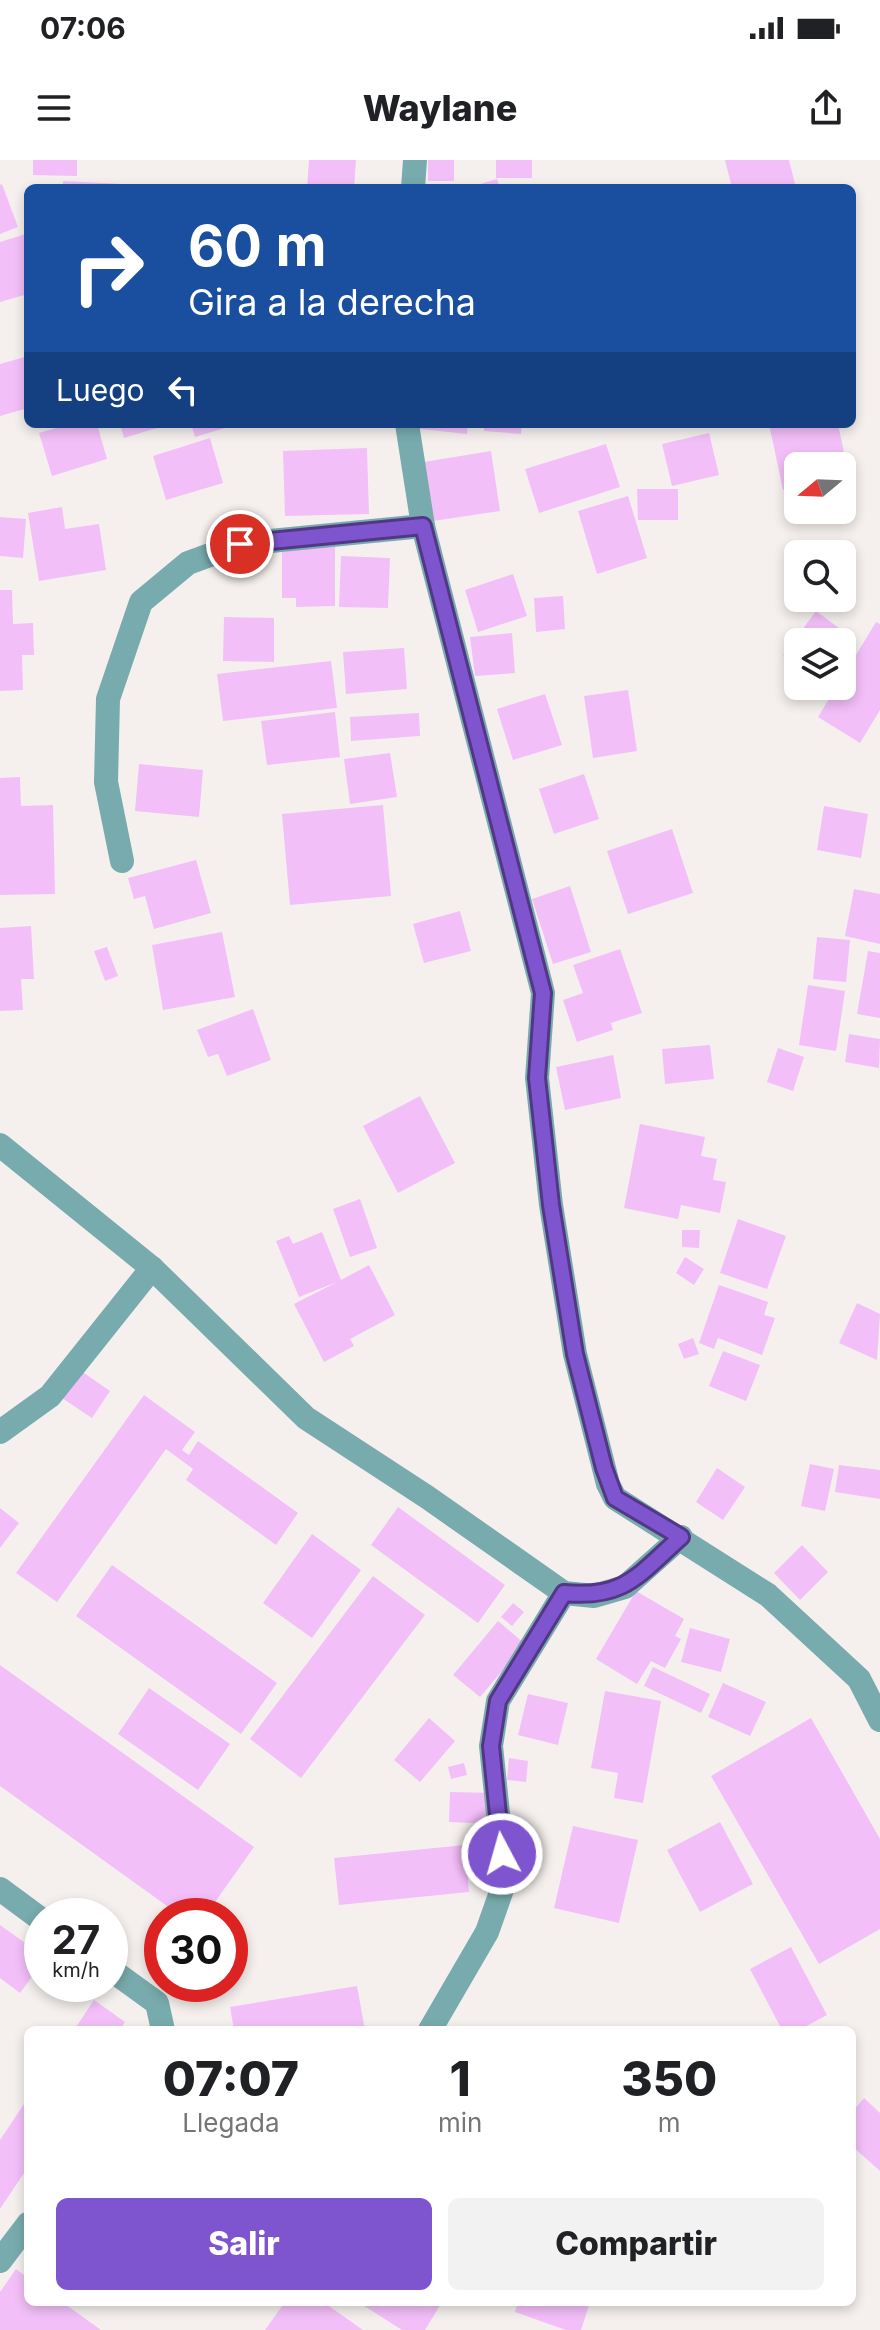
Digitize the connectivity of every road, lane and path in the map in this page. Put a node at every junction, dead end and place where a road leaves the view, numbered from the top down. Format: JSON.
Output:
{"nodes":[{"id":1,"x":415,"y":160,"type":"edge"},
{"id":2,"x":413,"y":184,"type":"edge"},
{"id":3,"x":408,"y":428,"type":"edge"},
{"id":4,"x":423,"y":526,"type":"junction"},
{"id":5,"x":122,"y":861,"type":"dead end"},
{"id":6,"x":0,"y":1145,"type":"edge"},
{"id":7,"x":152,"y":1268,"type":"junction"},
{"id":8,"x":0,"y":1432,"type":"edge"},
{"id":9,"x":681,"y":1537,"type":"junction"},
{"id":10,"x":564,"y":1593,"type":"junction"},
{"id":11,"x":869,"y":1678,"type":"edge"},
{"id":12,"x":880,"y":1720,"type":"edge"},
{"id":13,"x":0,"y":1889,"type":"edge"},
{"id":14,"x":24,"y":1907,"type":"edge"},
{"id":15,"x":128,"y":1982,"type":"edge"},
{"id":16,"x":162,"y":2026,"type":"edge"},
{"id":17,"x":432,"y":2026,"type":"edge"},
{"id":18,"x":24,"y":2229,"type":"edge"},
{"id":19,"x":0,"y":2261,"type":"edge"}],
"edges":[{"from":1,"to":2,"type":"street"},
{"from":3,"to":4,"type":"street"},
{"from":4,"to":5,"type":"street"},
{"from":4,"to":9,"type":"street"},
{"from":6,"to":7,"type":"street"},
{"from":7,"to":8,"type":"street"},
{"from":7,"to":10,"type":"street"},
{"from":9,"to":10,"type":"street"},
{"from":9,"to":11,"type":"street"},
{"from":10,"to":17,"type":"street"},
{"from":11,"to":12,"type":"street"},
{"from":13,"to":14,"type":"street"},
{"from":15,"to":16,"type":"street"},
{"from":18,"to":19,"type":"street"}]}
